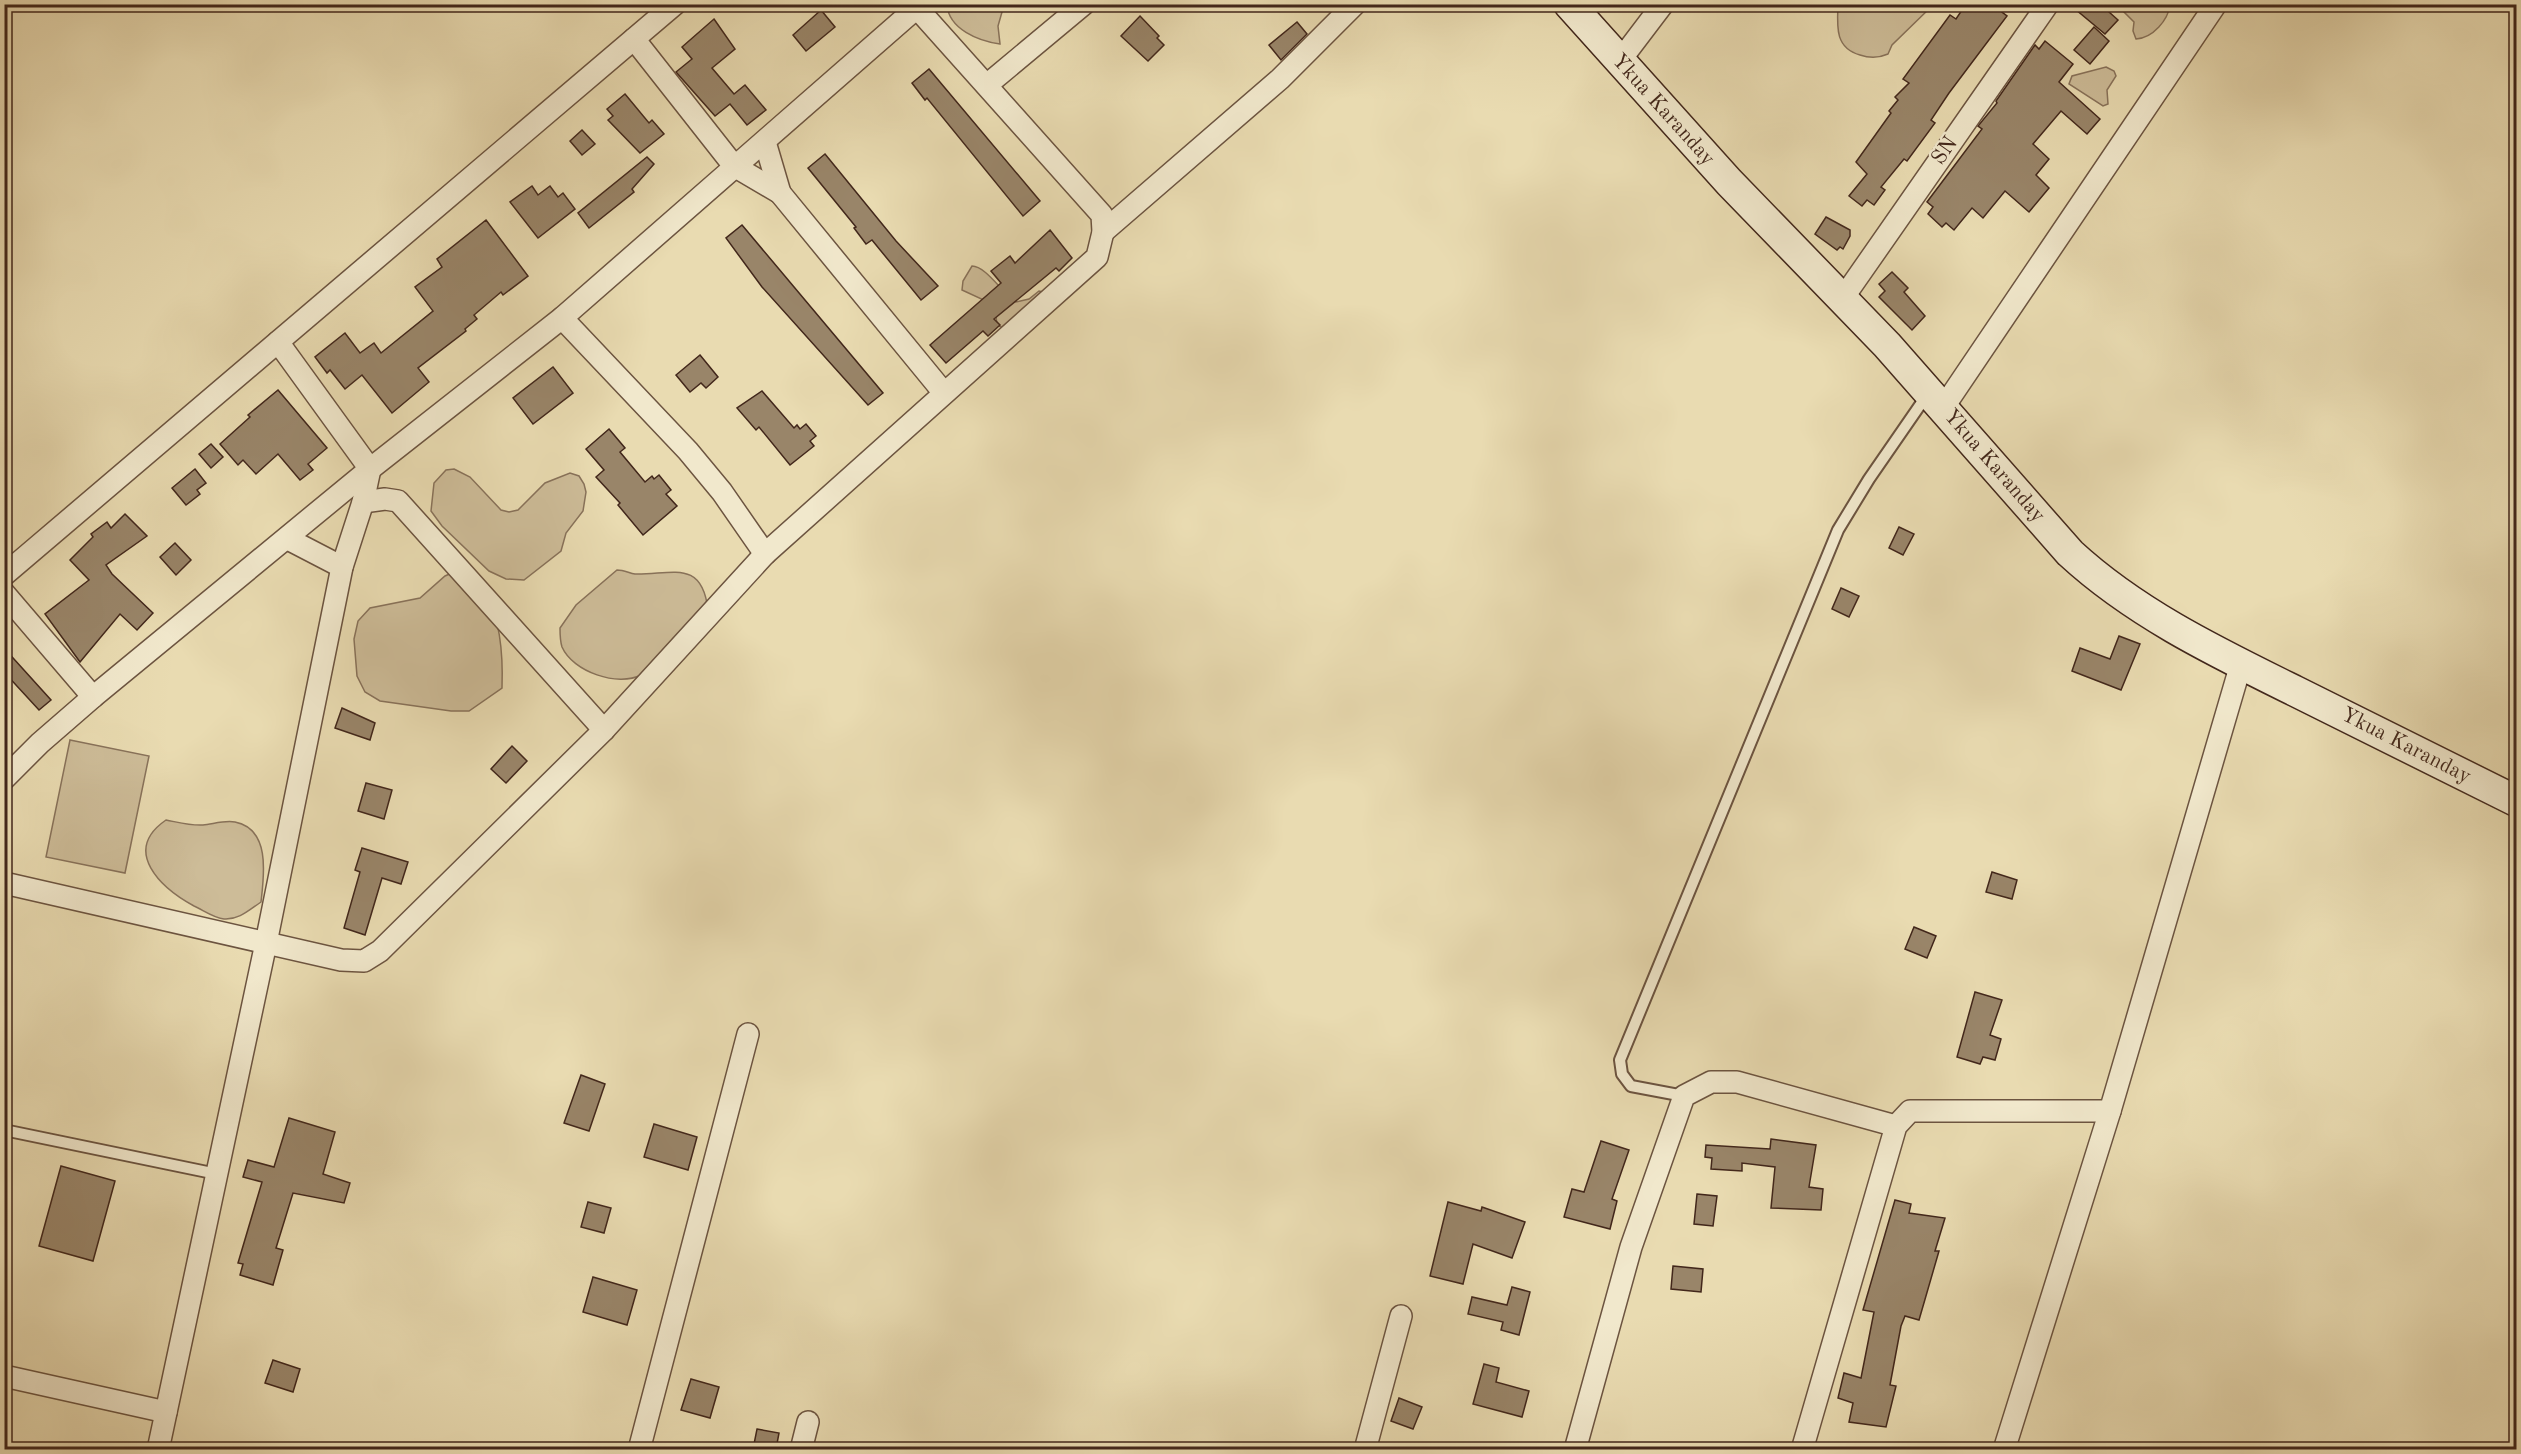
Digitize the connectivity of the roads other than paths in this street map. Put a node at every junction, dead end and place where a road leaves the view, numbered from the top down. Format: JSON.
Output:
{"nodes":[{"id":1,"x":675,"y":4,"type":"edge"},
{"id":2,"x":1084,"y":4,"type":"edge"},
{"id":3,"x":1355,"y":4,"type":"edge"},
{"id":4,"x":1569,"y":4,"type":"edge"},
{"id":5,"x":1663,"y":4,"type":"edge"},
{"id":6,"x":2048,"y":4,"type":"edge"},
{"id":7,"x":2216,"y":4,"type":"edge"},
{"id":8,"x":919,"y":6,"type":"edge"},
{"id":9,"x":634,"y":39,"type":"junction"},
{"id":10,"x":1618,"y":62,"type":"junction"},
{"id":11,"x":988,"y":84,"type":"junction"},
{"id":12,"x":765,"y":142,"type":"junction"},
{"id":13,"x":734,"y":166,"type":"junction"},
{"id":14,"x":780,"y":193,"type":"junction"},
{"id":15,"x":1103,"y":232,"type":"junction"},
{"id":16,"x":1843,"y":298,"type":"junction"},
{"id":17,"x":562,"y":318,"type":"junction"},
{"id":18,"x":278,"y":342,"type":"junction"},
{"id":19,"x":944,"y":393,"type":"junction"},
{"id":20,"x":1936,"y":400,"type":"junction"},
{"id":21,"x":370,"y":469,"type":"junction"},
{"id":22,"x":363,"y":502,"type":"junction"},
{"id":23,"x":288,"y":539,"type":"junction"},
{"id":24,"x":765,"y":554,"type":"junction"},
{"id":25,"x":342,"y":567,"type":"junction"},
{"id":26,"x":4,"y":575,"type":"edge"},
{"id":27,"x":4,"y":593,"type":"edge"},
{"id":28,"x":2241,"y":664,"type":"junction"},
{"id":29,"x":93,"y":697,"type":"junction"},
{"id":30,"x":604,"y":730,"type":"junction"},
{"id":31,"x":4,"y":779,"type":"edge"},
{"id":32,"x":2517,"y":801,"type":"edge"},
{"id":33,"x":4,"y":883,"type":"edge"},
{"id":34,"x":266,"y":943,"type":"junction"},
{"id":35,"x":748,"y":1034,"type":"dead end"},
{"id":36,"x":1684,"y":1096,"type":"junction"},
{"id":37,"x":2110,"y":1111,"type":"junction"},
{"id":38,"x":1896,"y":1126,"type":"junction"},
{"id":39,"x":4,"y":1130,"type":"edge"},
{"id":40,"x":217,"y":1174,"type":"junction"},
{"id":41,"x":1401,"y":1316,"type":"dead end"},
{"id":42,"x":4,"y":1376,"type":"edge"},
{"id":43,"x":166,"y":1412,"type":"junction"},
{"id":44,"x":808,"y":1422,"type":"dead end"},
{"id":45,"x":158,"y":1449,"type":"edge"},
{"id":46,"x":639,"y":1449,"type":"edge"},
{"id":47,"x":801,"y":1449,"type":"edge"},
{"id":48,"x":1365,"y":1449,"type":"edge"},
{"id":49,"x":1575,"y":1449,"type":"edge"},
{"id":50,"x":1802,"y":1449,"type":"edge"},
{"id":51,"x":2004,"y":1449,"type":"edge"}],
"edges":[{"from":1,"to":9,"type":"street"},
{"from":2,"to":11,"type":"street"},
{"from":3,"to":15,"type":"street"},
{"from":4,"to":10,"type":"street","name":"Ykua Karanday"},
{"from":5,"to":10,"type":"street"},
{"from":6,"to":16,"type":"street","name":"SN"},
{"from":7,"to":20,"type":"street"},
{"from":8,"to":11,"type":"street"},
{"from":8,"to":12,"type":"street"},
{"from":9,"to":13,"type":"street"},
{"from":9,"to":18,"type":"street"},
{"from":10,"to":16,"type":"street","name":"Ykua Karanday"},
{"from":11,"to":15,"type":"street"},
{"from":12,"to":13,"type":"street"},
{"from":12,"to":14,"type":"street"},
{"from":13,"to":14,"type":"street"},
{"from":13,"to":17,"type":"street"},
{"from":14,"to":19,"type":"street"},
{"from":15,"to":19,"type":"street"},
{"from":16,"to":20,"type":"street","name":"Ykua Karanday"},
{"from":17,"to":21,"type":"street"},
{"from":17,"to":24,"type":"street"},
{"from":18,"to":21,"type":"street"},
{"from":18,"to":26,"type":"street"},
{"from":19,"to":24,"type":"street"},
{"from":20,"to":28,"type":"street","name":"Ykua Karanday"},
{"from":20,"to":36,"type":"lane"},
{"from":21,"to":22,"type":"street"},
{"from":21,"to":23,"type":"street"},
{"from":22,"to":25,"type":"street"},
{"from":22,"to":30,"type":"street"},
{"from":23,"to":25,"type":"street"},
{"from":23,"to":29,"type":"street"},
{"from":24,"to":30,"type":"street"},
{"from":25,"to":34,"type":"street"},
{"from":27,"to":29,"type":"street"},
{"from":28,"to":32,"type":"street","name":"Ykua Karanday"},
{"from":28,"to":37,"type":"street"},
{"from":29,"to":31,"type":"street"},
{"from":30,"to":34,"type":"street"},
{"from":33,"to":34,"type":"street"},
{"from":34,"to":40,"type":"street"},
{"from":35,"to":46,"type":"street"},
{"from":36,"to":38,"type":"street"},
{"from":36,"to":49,"type":"street"},
{"from":37,"to":38,"type":"street"},
{"from":37,"to":51,"type":"street"},
{"from":38,"to":50,"type":"street"},
{"from":39,"to":40,"type":"lane"},
{"from":40,"to":43,"type":"street"},
{"from":41,"to":48,"type":"street"},
{"from":42,"to":43,"type":"street"},
{"from":43,"to":45,"type":"street"},
{"from":44,"to":47,"type":"street"}]}
